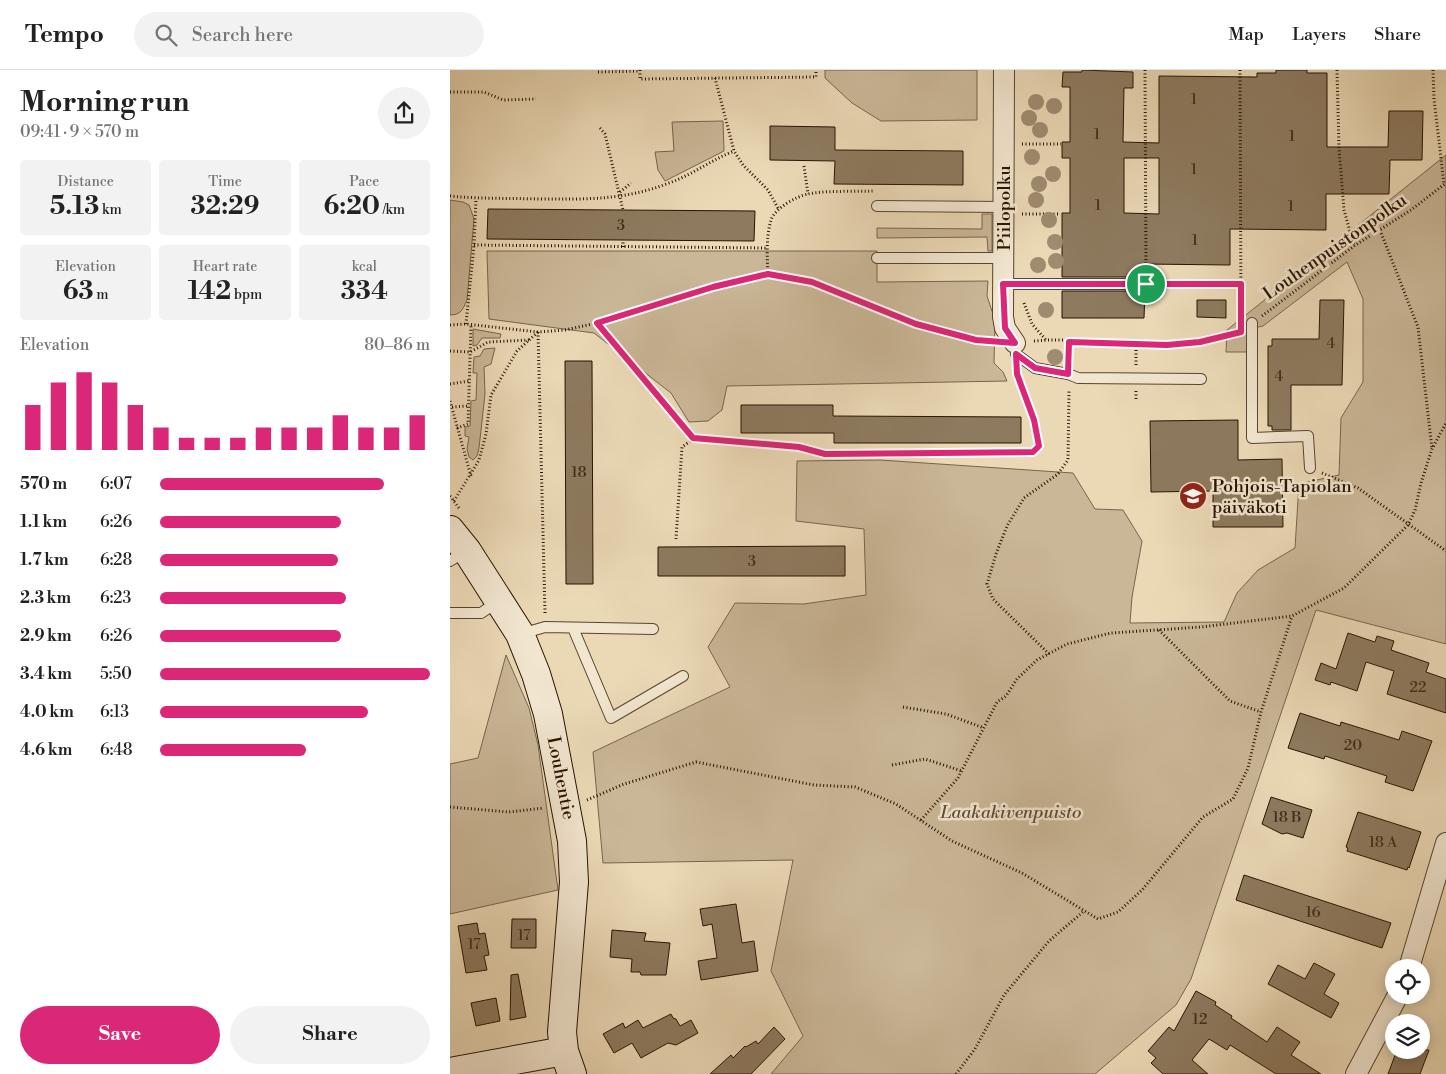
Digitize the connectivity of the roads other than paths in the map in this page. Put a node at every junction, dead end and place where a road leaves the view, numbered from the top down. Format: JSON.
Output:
{"nodes":[{"id":1,"x":1004,"y":70,"type":"edge"},
{"id":2,"x":877,"y":206,"type":"dead end"},
{"id":3,"x":1004,"y":210,"type":"junction"},
{"id":4,"x":877,"y":258,"type":"dead end"},
{"id":5,"x":1003,"y":258,"type":"junction"},
{"id":6,"x":1003,"y":284,"type":"junction"},
{"id":7,"x":1146,"y":284,"type":"road end"},
{"id":8,"x":1252,"y":323,"type":"road end"},
{"id":9,"x":1015,"y":348,"type":"joint"},
{"id":10,"x":1201,"y":379,"type":"dead end"},
{"id":11,"x":1310,"y":468,"type":"road end"},
{"id":12,"x":456,"y":547,"type":"edge"},
{"id":13,"x":500,"y":601,"type":"junction"},
{"id":14,"x":450,"y":613,"type":"edge"},
{"id":15,"x":573,"y":628,"type":"junction"},
{"id":16,"x":653,"y":629,"type":"dead end"},
{"id":17,"x":533,"y":630,"type":"junction"},
{"id":18,"x":683,"y":676,"type":"dead end"},
{"id":19,"x":1446,"y":843,"type":"edge"},
{"id":20,"x":1412,"y":959,"type":"edge"},
{"id":21,"x":1393,"y":1004,"type":"edge"},
{"id":22,"x":568,"y":1063,"type":"edge"},
{"id":23,"x":450,"y":1072,"type":"edge"},
{"id":24,"x":1356,"y":1074,"type":"edge"}],
"edges":[{"from":1,"to":3,"type":"street","name":"Piilopolku"},
{"from":2,"to":3,"type":"lane"},
{"from":3,"to":5,"type":"street","name":"Piilopolku"},
{"from":4,"to":5,"type":"lane"},
{"from":5,"to":6,"type":"street","name":"Piilopolku"},
{"from":6,"to":7,"type":"lane"},
{"from":6,"to":9,"type":"street","name":"Piilopolku"},
{"from":8,"to":11,"type":"lane"},
{"from":9,"to":10,"type":"lane"},
{"from":12,"to":13,"type":"street","name":"Louhentie"},
{"from":13,"to":14,"type":"lane"},
{"from":13,"to":17,"type":"street","name":"Louhentie"},
{"from":15,"to":16,"type":"lane"},
{"from":15,"to":17,"type":"lane"},
{"from":15,"to":18,"type":"lane"},
{"from":17,"to":22,"type":"street","name":"Louhentie"},
{"from":19,"to":20,"type":"street"},
{"from":21,"to":24,"type":"street"},
{"from":22,"to":23,"type":"street"}]}
